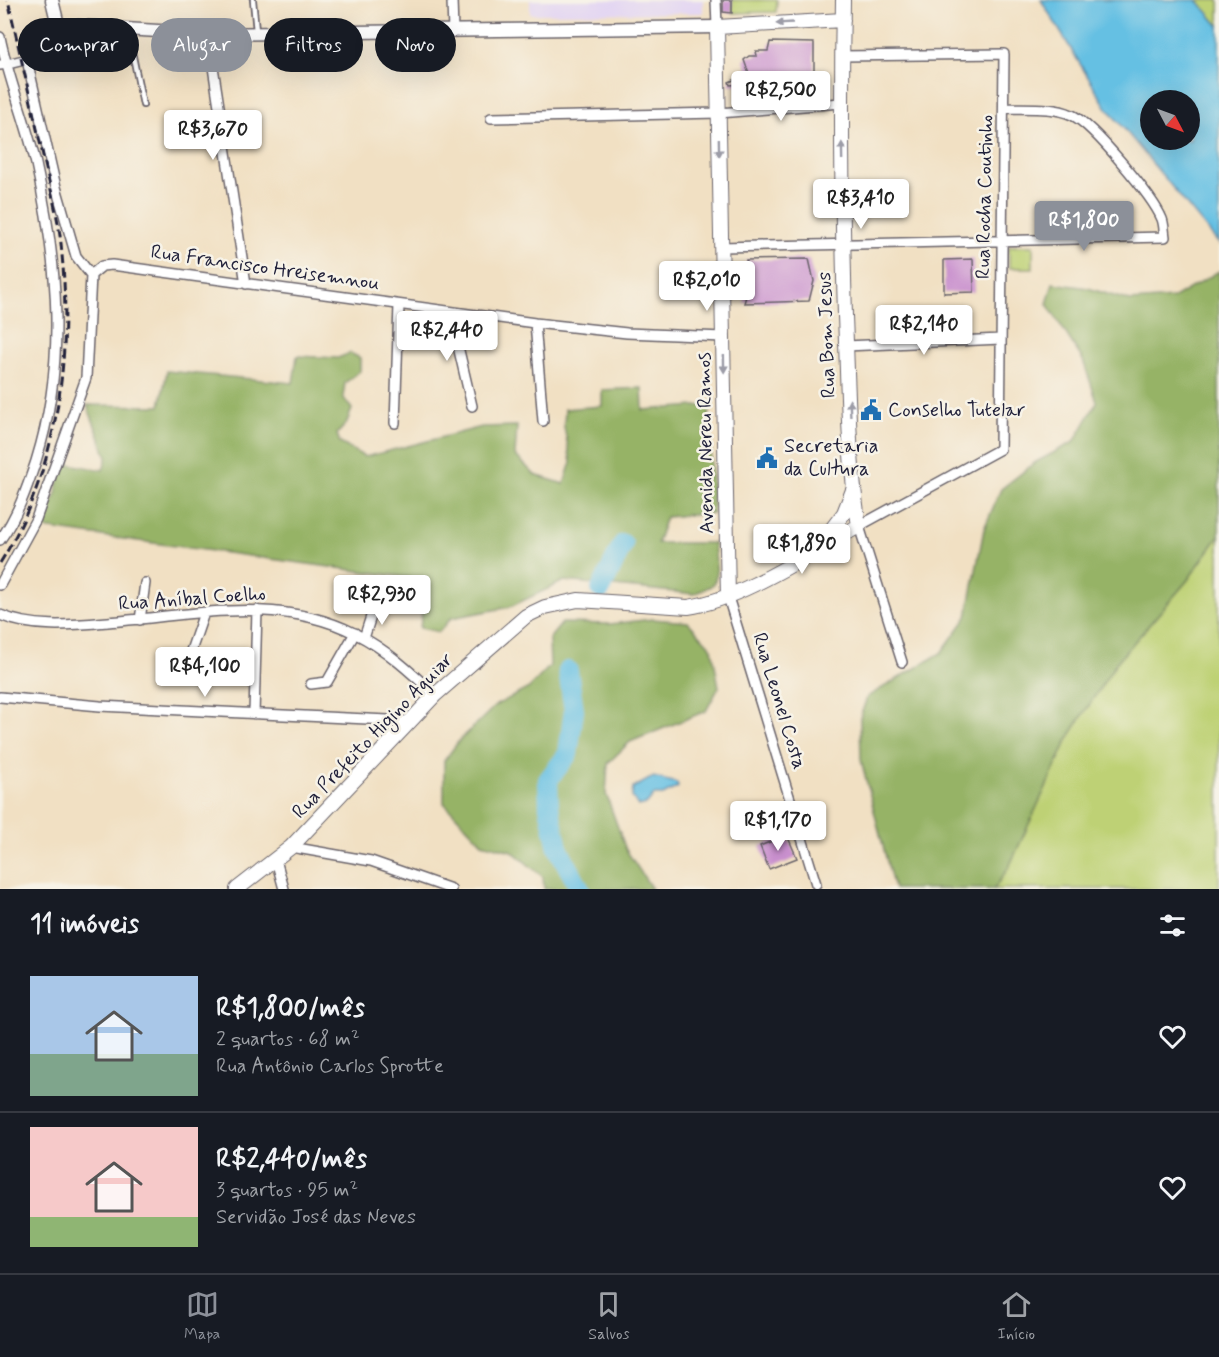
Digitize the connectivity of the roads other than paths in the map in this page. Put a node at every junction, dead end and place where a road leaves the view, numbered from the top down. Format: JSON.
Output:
{"nodes":[{"id":1,"x":52,"y":0,"type":"edge"},
{"id":2,"x":253,"y":0,"type":"edge"},
{"id":3,"x":452,"y":0,"type":"edge"},
{"id":4,"x":716,"y":0,"type":"edge"},
{"id":5,"x":843,"y":0,"type":"edge"},
{"id":6,"x":56,"y":18,"type":"edge"},
{"id":7,"x":453,"y":18,"type":"edge"},
{"id":8,"x":843,"y":20,"type":"junction"},
{"id":9,"x":717,"y":27,"type":"junction"},
{"id":10,"x":375,"y":32,"type":"edge"},
{"id":11,"x":456,"y":32,"type":"edge"},
{"id":12,"x":252,"y":33,"type":"edge"},
{"id":13,"x":256,"y":33,"type":"junction"},
{"id":14,"x":0,"y":37,"type":"edge"},
{"id":15,"x":842,"y":56,"type":"junction"},
{"id":16,"x":18,"y":62,"type":"edge"},
{"id":17,"x":3,"y":64,"type":"edge"},
{"id":18,"x":27,"y":72,"type":"edge"},
{"id":19,"x":136,"y":72,"type":"edge"},
{"id":20,"x":213,"y":72,"type":"edge"},
{"id":21,"x":841,"y":103,"type":"junction"},
{"id":22,"x":143,"y":105,"type":"dead end"},
{"id":23,"x":1004,"y":108,"type":"junction"},
{"id":24,"x":718,"y":113,"type":"junction"},
{"id":25,"x":491,"y":118,"type":"dead end"},
{"id":26,"x":1002,"y":241,"type":"junction"},
{"id":27,"x":843,"y":244,"type":"junction"},
{"id":28,"x":721,"y":247,"type":"junction"},
{"id":29,"x":91,"y":275,"type":"junction"},
{"id":30,"x":246,"y":284,"type":"junction"},
{"id":31,"x":399,"y":305,"type":"junction"},
{"id":32,"x":450,"y":312,"type":"junction"},
{"id":33,"x":535,"y":323,"type":"junction"},
{"id":34,"x":723,"y":338,"type":"junction"},
{"id":35,"x":1001,"y":339,"type":"junction"},
{"id":36,"x":846,"y":346,"type":"junction"},
{"id":37,"x":472,"y":406,"type":"dead end"},
{"id":38,"x":543,"y":421,"type":"dead end"},
{"id":39,"x":395,"y":423,"type":"dead end"},
{"id":40,"x":1000,"y":449,"type":"joint"},
{"id":41,"x":853,"y":488,"type":"junction"},
{"id":42,"x":860,"y":526,"type":"junction"},
{"id":43,"x":0,"y":540,"type":"edge"},
{"id":44,"x":805,"y":556,"type":"junction"},
{"id":45,"x":145,"y":583,"type":"dead end"},
{"id":46,"x":0,"y":585,"type":"edge"},
{"id":47,"x":729,"y":597,"type":"junction"},
{"id":48,"x":375,"y":604,"type":"dead end"},
{"id":49,"x":257,"y":610,"type":"junction"},
{"id":50,"x":204,"y":613,"type":"junction"},
{"id":51,"x":0,"y":615,"type":"edge"},
{"id":52,"x":140,"y":620,"type":"junction"},
{"id":53,"x":359,"y":636,"type":"junction"},
{"id":54,"x":902,"y":662,"type":"dead end"},
{"id":55,"x":184,"y":671,"type":"dead end"},
{"id":56,"x":311,"y":684,"type":"dead end"},
{"id":57,"x":435,"y":694,"type":"junction"},
{"id":58,"x":0,"y":697,"type":"edge"},
{"id":59,"x":254,"y":714,"type":"junction"},
{"id":60,"x":409,"y":721,"type":"junction"},
{"id":61,"x":291,"y":847,"type":"junction"},
{"id":62,"x":276,"y":860,"type":"junction"},
{"id":63,"x":816,"y":884,"type":"dead end"},
{"id":64,"x":237,"y":889,"type":"edge"},
{"id":65,"x":284,"y":889,"type":"edge"},
{"id":66,"x":451,"y":889,"type":"edge"}],
"edges":[{"from":1,"to":6,"type":"street"},
{"from":2,"to":13,"type":"lane"},
{"from":3,"to":7,"type":"street"},
{"from":4,"to":9,"type":"street","name":"Avenida Nereu Ramos"},
{"from":5,"to":8,"type":"main road","name":"Rua Bom Jesus"},
{"from":8,"to":9,"type":"main road","one_way":true},
{"from":8,"to":15,"type":"main road","name":"Rua Bom Jesus"},
{"from":9,"to":11,"type":"street"},
{"from":9,"to":24,"type":"main road","name":"Avenida Nereu Ramos"},
{"from":10,"to":13,"type":"street"},
{"from":12,"to":13,"type":"street"},
{"from":14,"to":17,"type":"street"},
{"from":15,"to":21,"type":"main road","name":"Rua Bom Jesus"},
{"from":15,"to":23,"type":"street","name":"Rua Rocha Coutinho"},
{"from":16,"to":17,"type":"street"},
{"from":17,"to":43,"type":"street"},
{"from":18,"to":29,"type":"street"},
{"from":19,"to":22,"type":"lane"},
{"from":20,"to":30,"type":"street"},
{"from":21,"to":24,"type":"street"},
{"from":27,"to":21,"type":"main road","name":"Rua Bom Jesus","one_way":true},
{"from":23,"to":26,"type":"street","name":"Rua Rocha Coutinho"},
{"from":23,"to":26,"type":"street"},
{"from":24,"to":25,"type":"street"},
{"from":24,"to":28,"type":"main road","name":"Avenida Nereu Ramos","one_way":true},
{"from":26,"to":27,"type":"street"},
{"from":26,"to":35,"type":"street","name":"Rua Rocha Coutinho"},
{"from":27,"to":28,"type":"street"},
{"from":27,"to":36,"type":"main road","name":"Rua Bom Jesus"},
{"from":28,"to":34,"type":"main road","name":"Avenida Nereu Ramos"},
{"from":29,"to":30,"type":"street","name":"Rua Francisco Hreisemnou"},
{"from":29,"to":46,"type":"street"},
{"from":30,"to":31,"type":"street","name":"Rua Francisco Hreisemnou"},
{"from":31,"to":32,"type":"street","name":"Rua Francisco Hreisemnou"},
{"from":31,"to":39,"type":"street"},
{"from":32,"to":33,"type":"street","name":"Rua Francisco Hreisemnou"},
{"from":32,"to":37,"type":"street"},
{"from":33,"to":34,"type":"street","name":"Rua Francisco Hreisemnou"},
{"from":33,"to":38,"type":"street"},
{"from":34,"to":47,"type":"main road","name":"Avenida Nereu Ramos","one_way":true},
{"from":35,"to":36,"type":"street"},
{"from":35,"to":40,"type":"street","name":"Rua Rocha Coutinho"},
{"from":41,"to":36,"type":"main road","name":"Rua Bom Jesus","one_way":true},
{"from":40,"to":42,"type":"street","name":"Rua Prefeito Higino Aguiar"},
{"from":41,"to":42,"type":"main road","name":"Rua Bom Jesus"},
{"from":41,"to":44,"type":"main road"},
{"from":42,"to":44,"type":"main road","name":"Rua Prefeito Higino Aguiar"},
{"from":42,"to":54,"type":"street","name":"Rua Bom Jesus"},
{"from":44,"to":47,"type":"main road","name":"Rua Prefeito Higino Aguiar"},
{"from":45,"to":52,"type":"street"},
{"from":47,"to":57,"type":"main road","name":"Rua Prefeito Higino Aguiar"},
{"from":47,"to":63,"type":"street","name":"Rua Leonel Costa"},
{"from":48,"to":53,"type":"street"},
{"from":49,"to":50,"type":"street","name":"Rua Aníbal Coelho"},
{"from":49,"to":53,"type":"street","name":"Rua Aníbal Coelho"},
{"from":49,"to":59,"type":"street"},
{"from":50,"to":52,"type":"street","name":"Rua Aníbal Coelho"},
{"from":50,"to":55,"type":"street"},
{"from":51,"to":52,"type":"street","name":"Rua Aníbal Coelho"},
{"from":53,"to":56,"type":"street"},
{"from":53,"to":57,"type":"street","name":"Rua Aníbal Coelho"},
{"from":57,"to":60,"type":"main road","name":"Rua Prefeito Higino Aguiar"},
{"from":58,"to":59,"type":"street"},
{"from":59,"to":60,"type":"street"},
{"from":60,"to":61,"type":"main road","name":"Rua Prefeito Higino Aguiar"},
{"from":61,"to":62,"type":"main road","name":"Rua Prefeito Higino Aguiar"},
{"from":61,"to":66,"type":"street"},
{"from":62,"to":64,"type":"main road","name":"Rua Prefeito Higino Aguiar"},
{"from":62,"to":65,"type":"street"}]}
